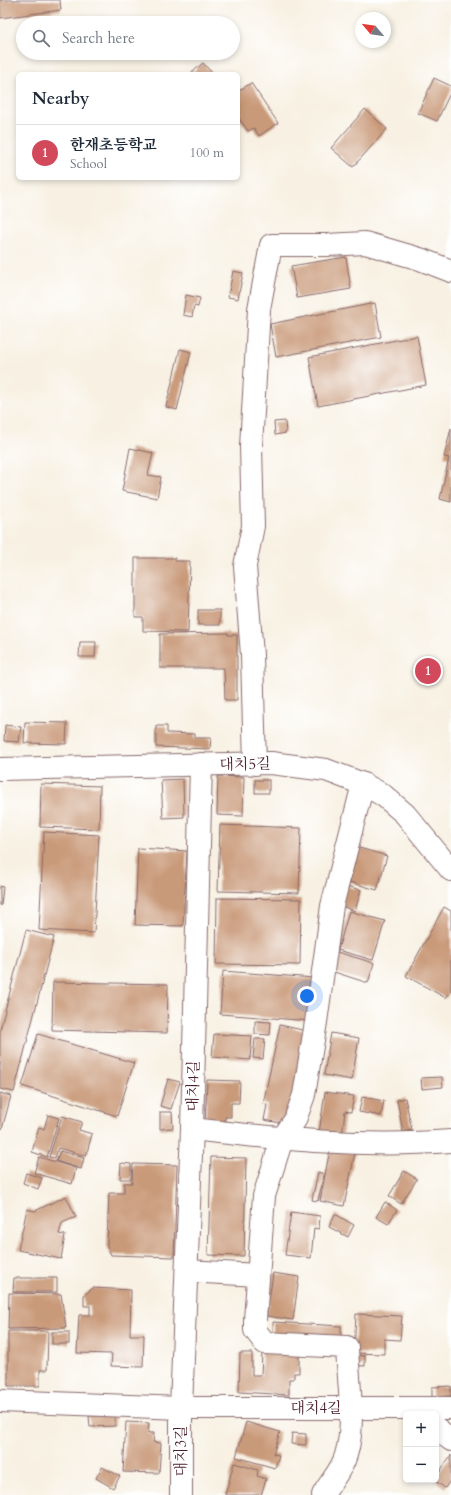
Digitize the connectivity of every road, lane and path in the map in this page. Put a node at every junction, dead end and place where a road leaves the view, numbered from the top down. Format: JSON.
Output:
{"nodes":[{"id":1,"x":451,"y":271,"type":"edge"},
{"id":2,"x":201,"y":764,"type":"junction"},
{"id":3,"x":255,"y":764,"type":"junction"},
{"id":4,"x":0,"y":769,"type":"edge"},
{"id":5,"x":364,"y":784,"type":"junction"},
{"id":6,"x":451,"y":870,"type":"edge"},
{"id":7,"x":192,"y":1129,"type":"junction"},
{"id":8,"x":282,"y":1139,"type":"junction"},
{"id":9,"x":451,"y":1141,"type":"edge"},
{"id":10,"x":187,"y":1271,"type":"junction"},
{"id":11,"x":258,"y":1274,"type":"junction"},
{"id":12,"x":0,"y":1401,"type":"edge"},
{"id":13,"x":182,"y":1408,"type":"junction"},
{"id":14,"x":451,"y":1408,"type":"edge"},
{"id":15,"x":350,"y":1409,"type":"junction"},
{"id":16,"x":417,"y":1411,"type":"edge"},
{"id":17,"x":439,"y":1430,"type":"edge"},
{"id":18,"x":451,"y":1440,"type":"edge"},
{"id":19,"x":181,"y":1495,"type":"edge"},
{"id":20,"x":323,"y":1495,"type":"edge"}],
"edges":[{"from":1,"to":3,"type":"street"},
{"from":2,"to":3,"type":"street","name":"대치5길"},
{"from":2,"to":4,"type":"street","name":"대치5길"},
{"from":2,"to":7,"type":"street","name":"대치4길"},
{"from":3,"to":5,"type":"street","name":"대치5길"},
{"from":5,"to":6,"type":"street","name":"대치5길"},
{"from":5,"to":8,"type":"street"},
{"from":7,"to":8,"type":"street"},
{"from":7,"to":10,"type":"street","name":"대치4길"},
{"from":8,"to":9,"type":"street"},
{"from":8,"to":11,"type":"street"},
{"from":10,"to":11,"type":"street"},
{"from":10,"to":13,"type":"street","name":"대치4길"},
{"from":11,"to":15,"type":"street"},
{"from":12,"to":13,"type":"street","name":"대치4길"},
{"from":13,"to":15,"type":"street","name":"대치4길"},
{"from":13,"to":19,"type":"street","name":"대치3길"},
{"from":14,"to":16,"type":"street","name":"대치4길"},
{"from":15,"to":16,"type":"street","name":"대치4길"},
{"from":15,"to":20,"type":"street"},
{"from":17,"to":18,"type":"street"}]}
